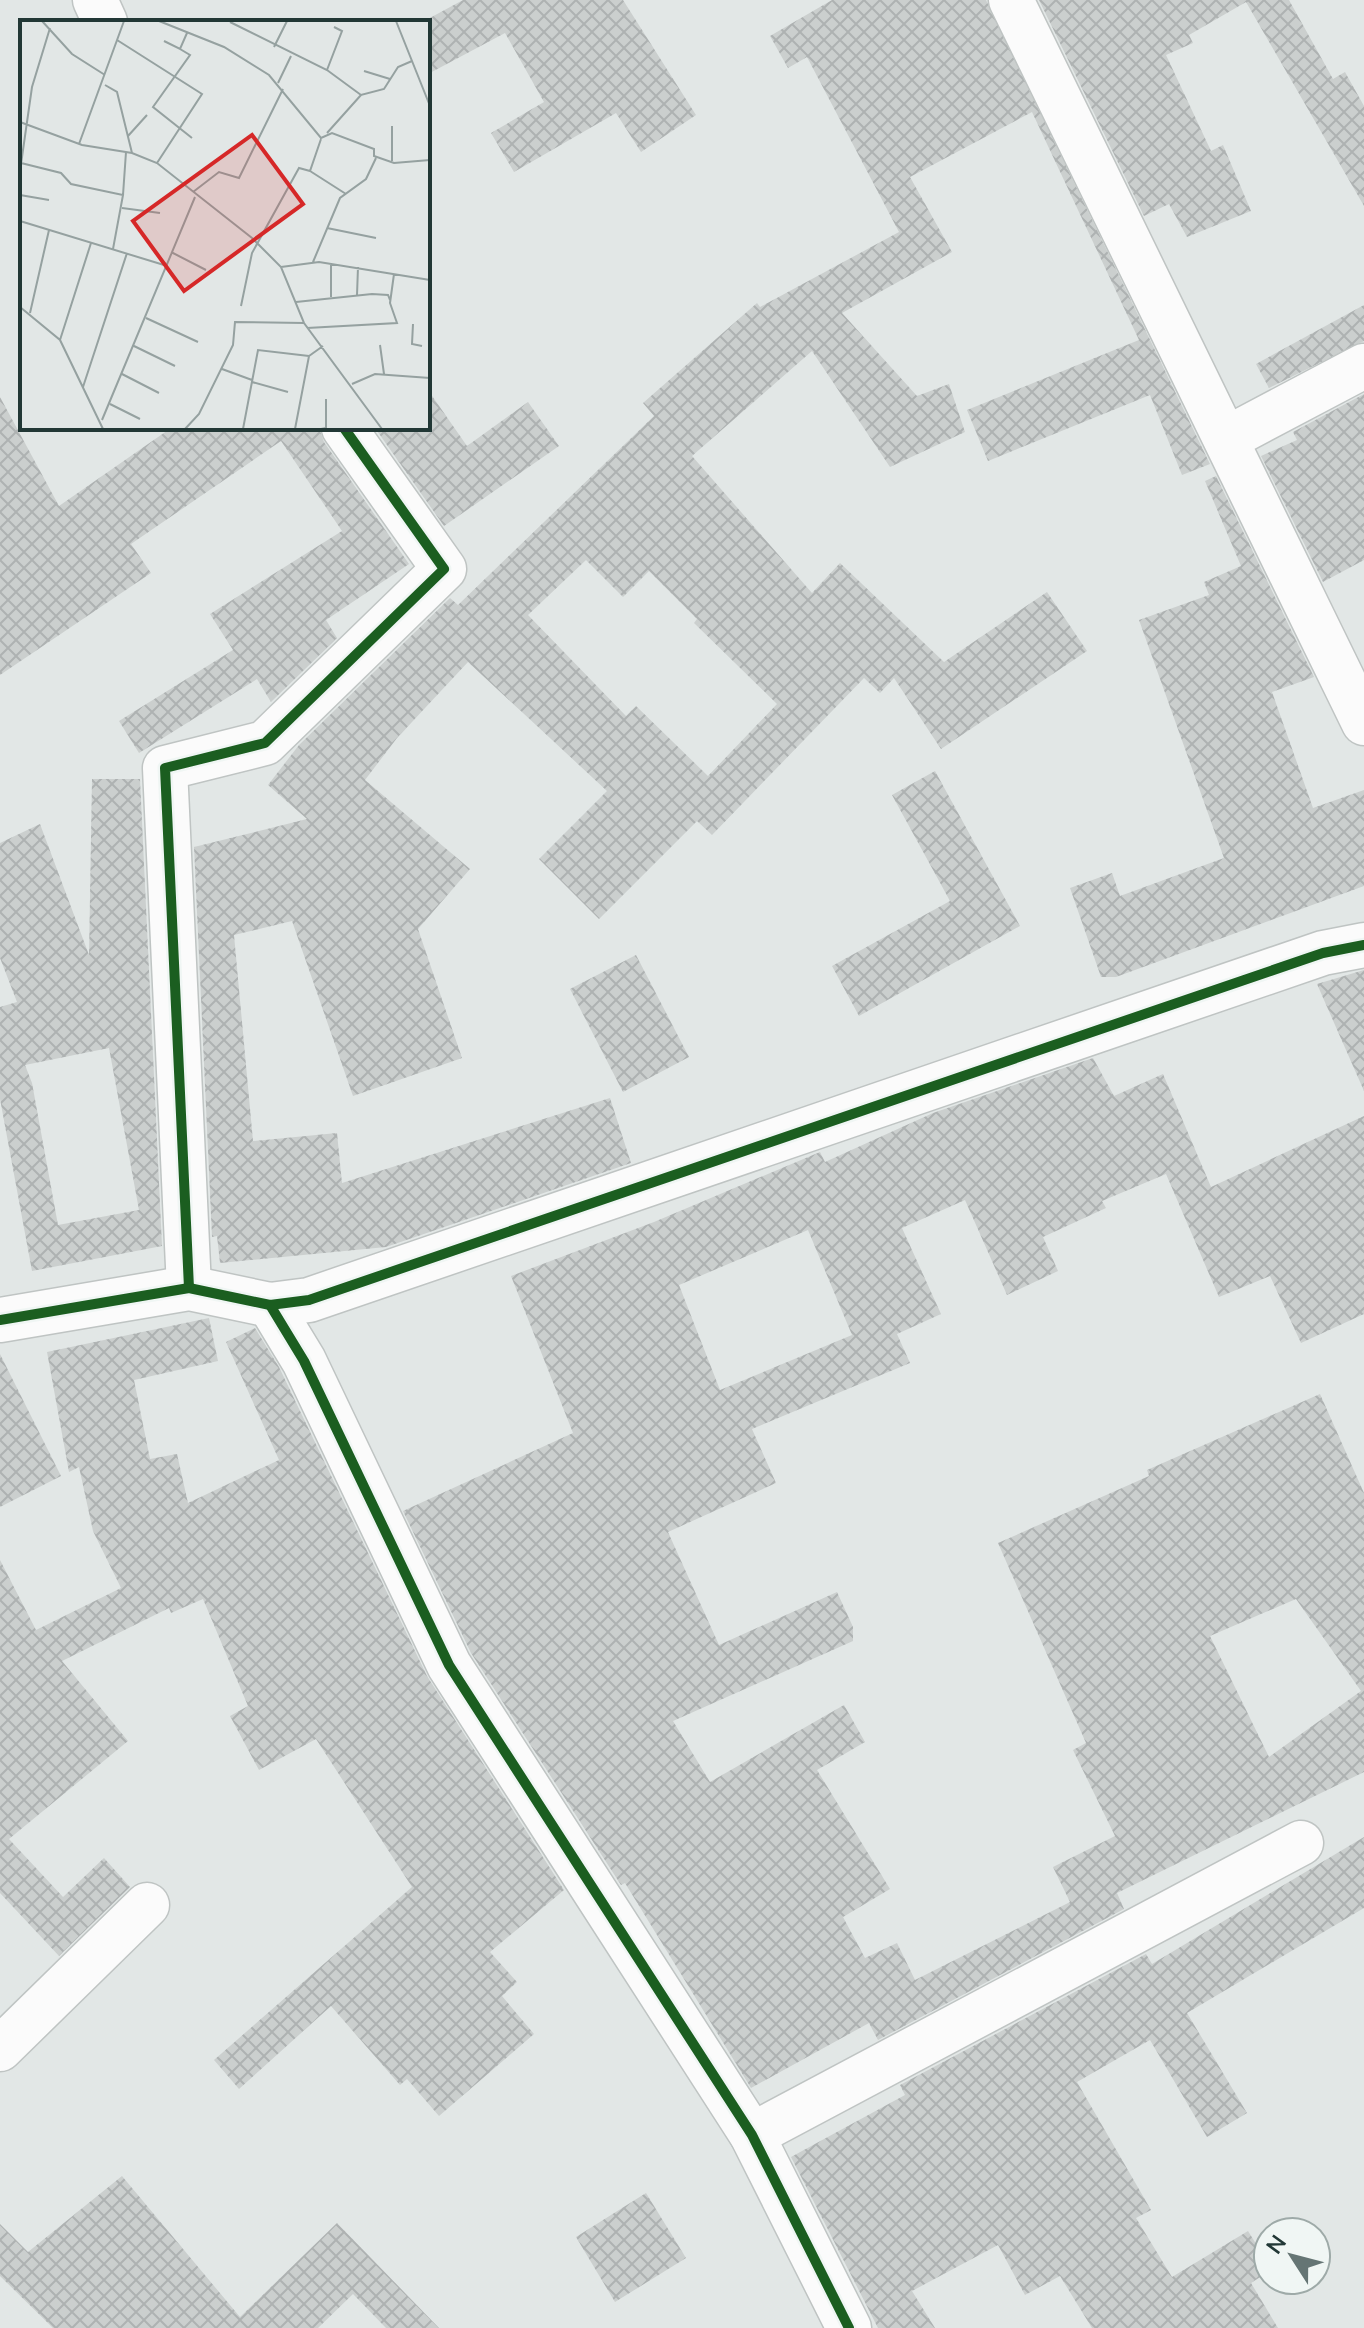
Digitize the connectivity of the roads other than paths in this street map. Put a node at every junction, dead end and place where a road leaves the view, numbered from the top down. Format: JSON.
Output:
{"nodes":[{"id":1,"x":95,"y":0,"type":"edge"},
{"id":2,"x":1011,"y":0,"type":"edge"},
{"id":3,"x":104,"y":20,"type":"edge"},
{"id":4,"x":1364,"y":366,"type":"edge"},
{"id":5,"x":345,"y":430,"type":"edge"},
{"id":6,"x":1226,"y":439,"type":"junction"},
{"id":7,"x":1364,"y":723,"type":"edge"},
{"id":8,"x":1364,"y":945,"type":"edge"},
{"id":9,"x":189,"y":1288,"type":"junction"},
{"id":10,"x":270,"y":1305,"type":"junction"},
{"id":11,"x":0,"y":1320,"type":"edge"},
{"id":12,"x":1301,"y":1843,"type":"dead end"},
{"id":13,"x":147,"y":1905,"type":"dead end"},
{"id":14,"x":0,"y":2049,"type":"edge"},
{"id":15,"x":752,"y":2135,"type":"junction"},
{"id":16,"x":849,"y":2328,"type":"edge"}],
"edges":[{"from":1,"to":3,"type":"street"},
{"from":2,"to":6,"type":"street"},
{"from":4,"to":6,"type":"street"},
{"from":5,"to":9,"type":"street"},
{"from":6,"to":7,"type":"street"},
{"from":8,"to":10,"type":"street"},
{"from":9,"to":10,"type":"street"},
{"from":9,"to":11,"type":"street"},
{"from":10,"to":15,"type":"street"},
{"from":12,"to":15,"type":"street"},
{"from":13,"to":14,"type":"street"},
{"from":15,"to":16,"type":"street"}]}
